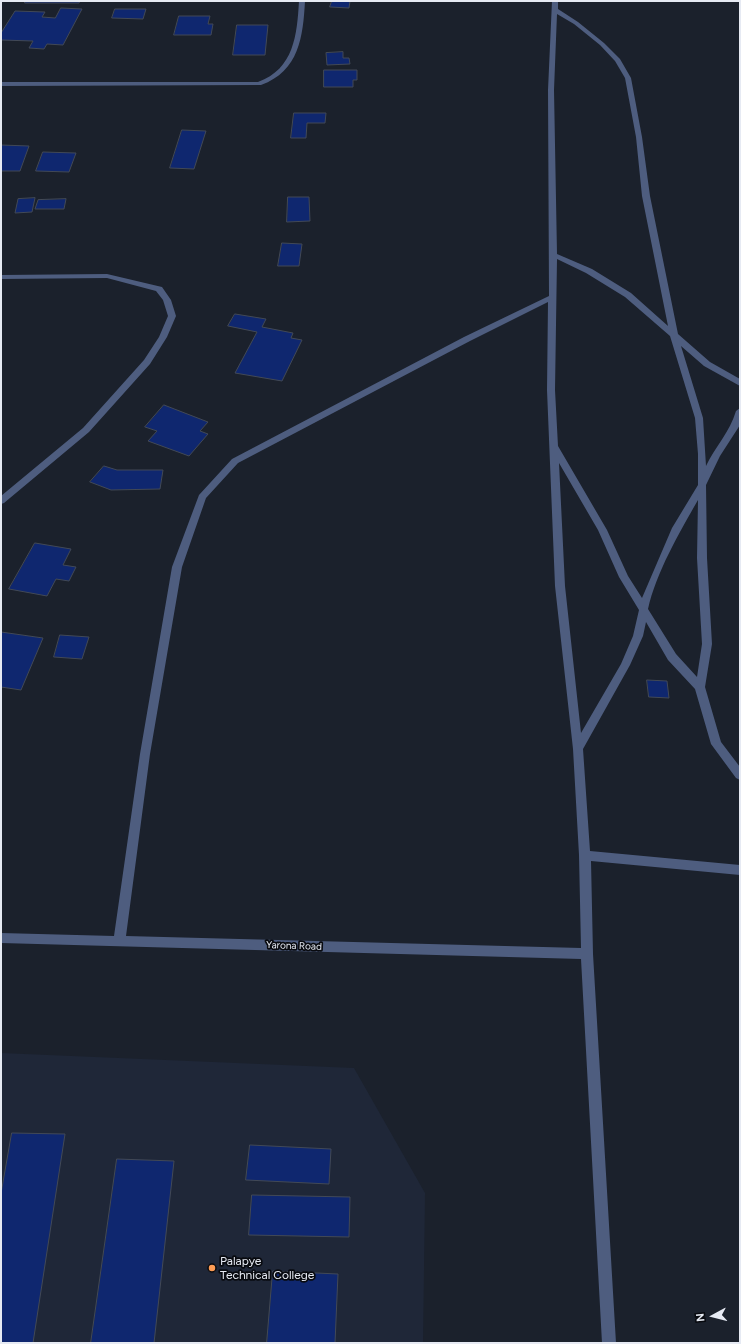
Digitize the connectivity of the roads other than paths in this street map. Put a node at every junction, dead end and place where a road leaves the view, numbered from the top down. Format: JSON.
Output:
{"nodes":[{"id":1,"x":302,"y":1,"type":"edge"},
{"id":2,"x":555,"y":1,"type":"edge"},
{"id":3,"x":555,"y":10,"type":"junction"},
{"id":4,"x":1,"y":84,"type":"edge"},
{"id":5,"x":553,"y":254,"type":"junction"},
{"id":6,"x":1,"y":277,"type":"edge"},
{"id":7,"x":552,"y":297,"type":"junction"},
{"id":8,"x":674,"y":335,"type":"junction"},
{"id":9,"x":740,"y":383,"type":"edge"},
{"id":10,"x":740,"y":411,"type":"edge"},
{"id":11,"x":553,"y":446,"type":"junction"},
{"id":12,"x":702,"y":485,"type":"junction"},
{"id":13,"x":1,"y":501,"type":"edge"},
{"id":14,"x":644,"y":608,"type":"junction"},
{"id":15,"x":700,"y":687,"type":"junction"},
{"id":16,"x":578,"y":749,"type":"junction"},
{"id":17,"x":740,"y":775,"type":"edge"},
{"id":18,"x":585,"y":855,"type":"junction"},
{"id":19,"x":740,"y":870,"type":"edge"},
{"id":20,"x":1,"y":938,"type":"edge"},
{"id":21,"x":119,"y":941,"type":"junction"},
{"id":22,"x":587,"y":954,"type":"junction"},
{"id":23,"x":609,"y":1343,"type":"edge"}],
"edges":[{"from":1,"to":4,"type":"street"},
{"from":2,"to":3,"type":"street"},
{"from":3,"to":5,"type":"street"},
{"from":3,"to":8,"type":"street"},
{"from":5,"to":7,"type":"street"},
{"from":5,"to":8,"type":"street"},
{"from":6,"to":13,"type":"street"},
{"from":7,"to":11,"type":"street"},
{"from":7,"to":21,"type":"street"},
{"from":8,"to":9,"type":"street"},
{"from":8,"to":12,"type":"street"},
{"from":10,"to":12,"type":"street"},
{"from":11,"to":14,"type":"street"},
{"from":11,"to":16,"type":"street"},
{"from":12,"to":14,"type":"street"},
{"from":12,"to":15,"type":"street"},
{"from":14,"to":15,"type":"street"},
{"from":14,"to":16,"type":"street"},
{"from":15,"to":17,"type":"street"},
{"from":16,"to":18,"type":"street"},
{"from":18,"to":19,"type":"street"},
{"from":18,"to":22,"type":"street"},
{"from":20,"to":21,"type":"street","name":"Yarona Road"},
{"from":21,"to":22,"type":"street","name":"Yarona Road"},
{"from":22,"to":23,"type":"street"}]}
